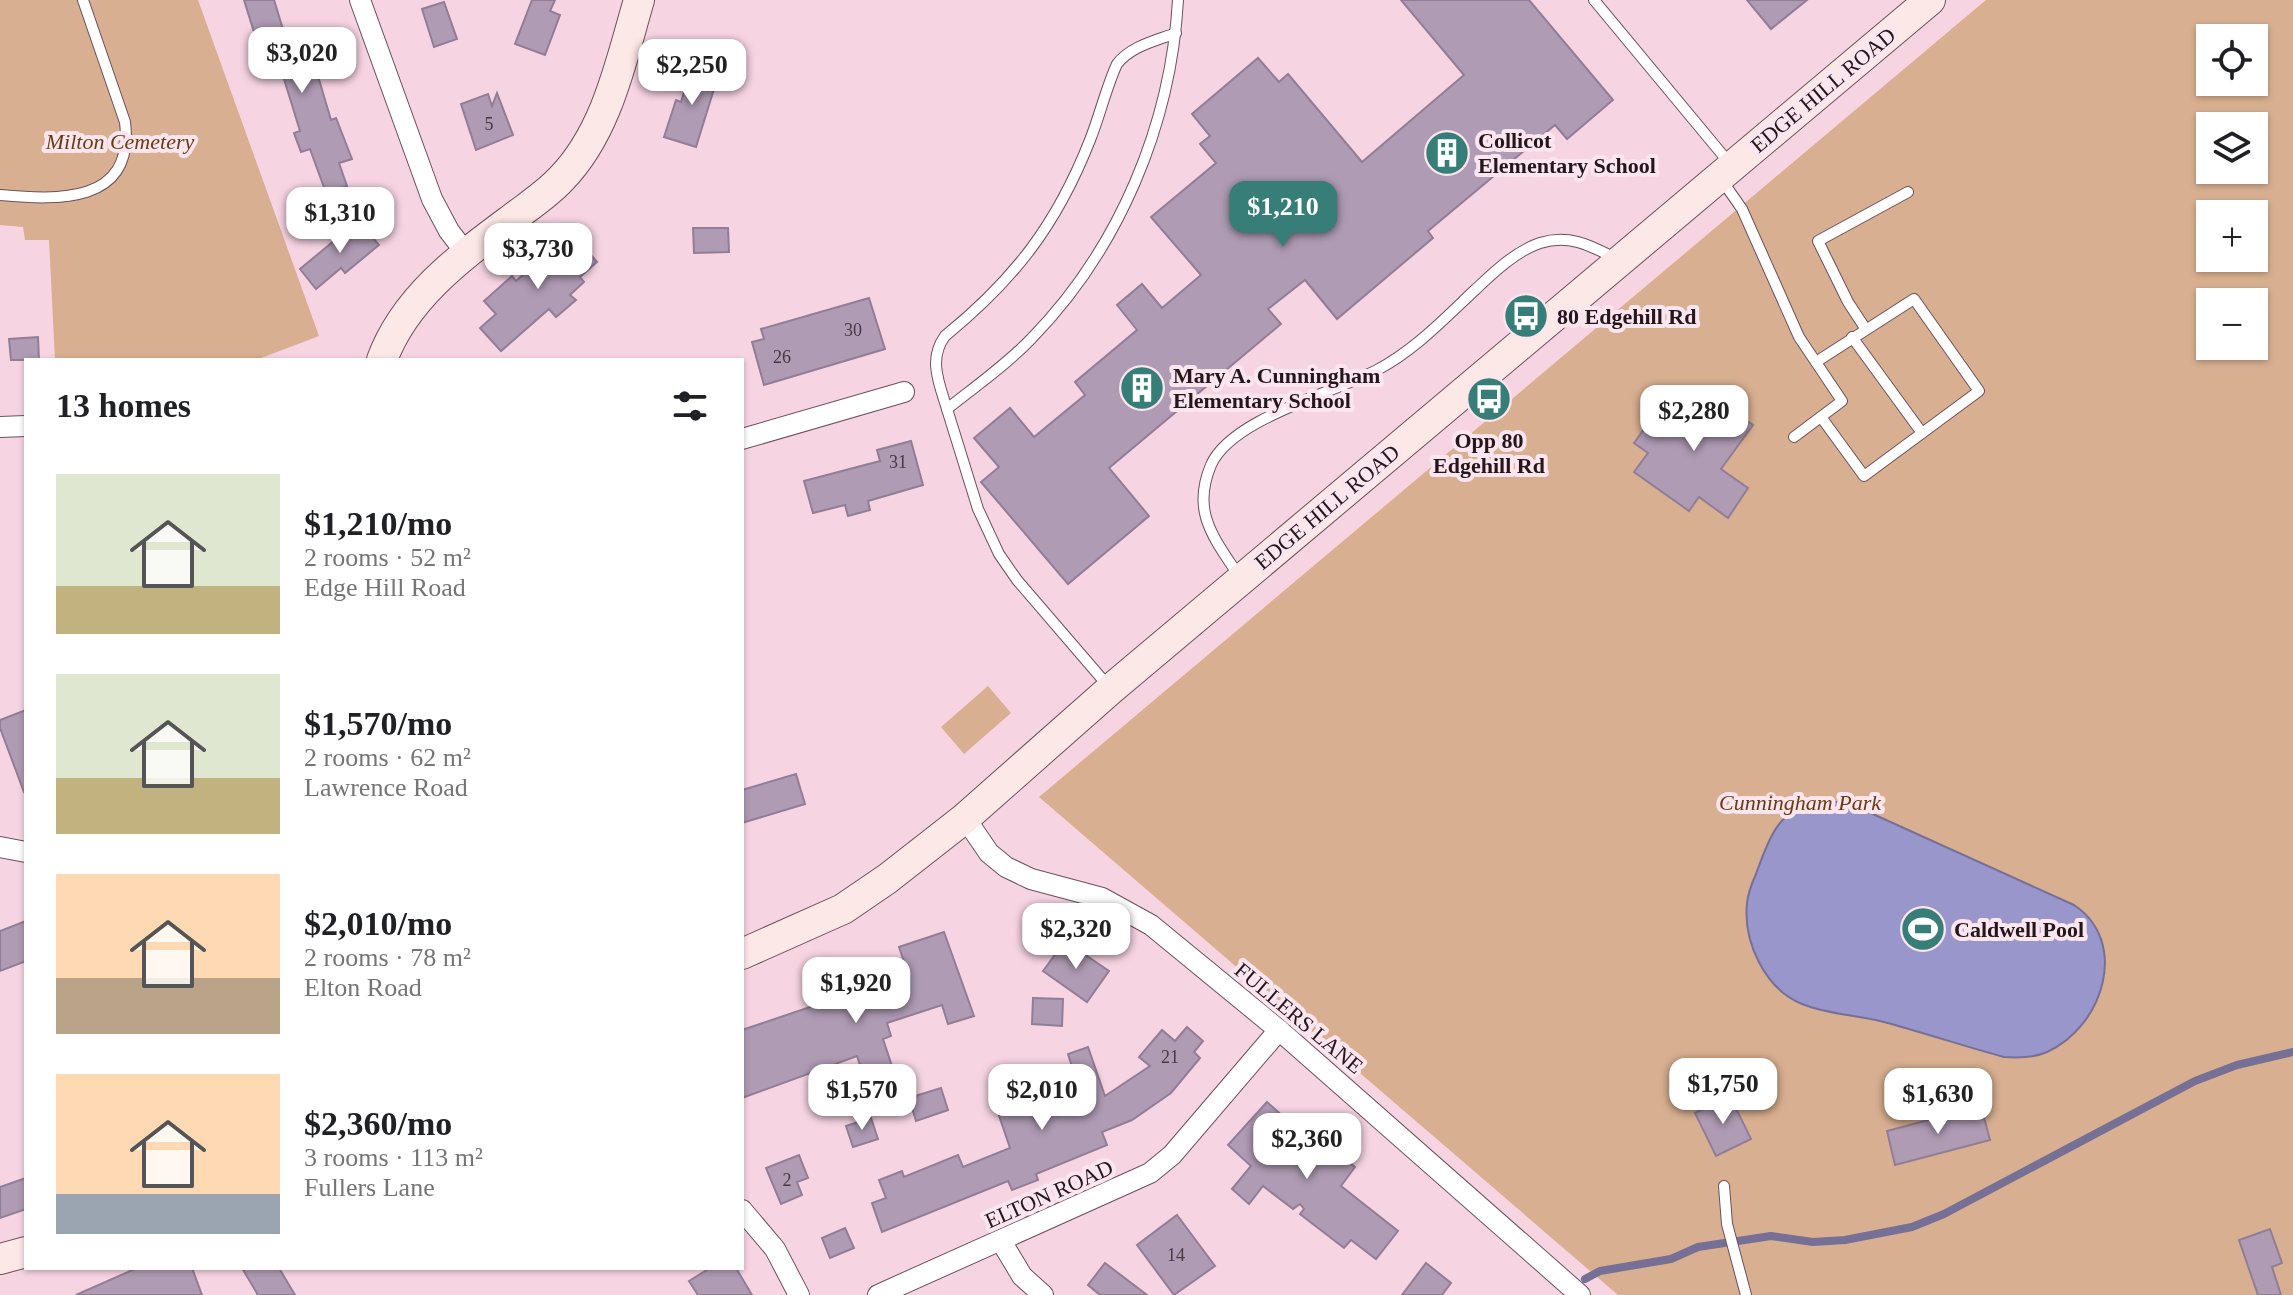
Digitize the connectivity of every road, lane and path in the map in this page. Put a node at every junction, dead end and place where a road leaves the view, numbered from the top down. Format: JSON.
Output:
{"nodes":[{"id":1,"x":83,"y":0,"type":"edge"},
{"id":2,"x":360,"y":0,"type":"edge"},
{"id":3,"x":639,"y":0,"type":"edge"},
{"id":4,"x":1178,"y":0,"type":"edge"},
{"id":5,"x":1594,"y":0,"type":"edge"},
{"id":6,"x":1930,"y":0,"type":"edge"},
{"id":7,"x":1176,"y":33,"type":"junction"},
{"id":8,"x":1726,"y":172,"type":"junction"},
{"id":9,"x":1908,"y":192,"type":"dead end"},
{"id":10,"x":0,"y":195,"type":"edge"},
{"id":11,"x":466,"y":253,"type":"junction"},
{"id":12,"x":1620,"y":261,"type":"junction"},
{"id":13,"x":1865,"y":328,"type":"junction"},
{"id":14,"x":1852,"y":337,"type":"junction"},
{"id":15,"x":383,"y":358,"type":"edge"},
{"id":16,"x":1816,"y":362,"type":"junction"},
{"id":17,"x":904,"y":392,"type":"dead end"},
{"id":18,"x":947,"y":409,"type":"junction"},
{"id":19,"x":1821,"y":417,"type":"junction"},
{"id":20,"x":24,"y":426,"type":"edge"},
{"id":21,"x":0,"y":427,"type":"edge"},
{"id":22,"x":1922,"y":433,"type":"junction"},
{"id":23,"x":1794,"y":437,"type":"dead end"},
{"id":24,"x":744,"y":438,"type":"edge"},
{"id":25,"x":1242,"y":579,"type":"junction"},
{"id":26,"x":1111,"y":689,"type":"junction"},
{"id":27,"x":965,"y":818,"type":"junction"},
{"id":28,"x":0,"y":847,"type":"edge"},
{"id":29,"x":24,"y":852,"type":"edge"},
{"id":30,"x":744,"y":953,"type":"edge"},
{"id":31,"x":1279,"y":1030,"type":"junction"},
{"id":32,"x":1724,"y":1186,"type":"dead end"},
{"id":33,"x":744,"y":1212,"type":"edge"},
{"id":34,"x":1001,"y":1241,"type":"junction"},
{"id":35,"x":24,"y":1253,"type":"edge"},
{"id":36,"x":0,"y":1259,"type":"edge"},
{"id":37,"x":799,"y":1295,"type":"edge"},
{"id":38,"x":878,"y":1295,"type":"edge"},
{"id":39,"x":1043,"y":1295,"type":"edge"},
{"id":40,"x":1580,"y":1295,"type":"edge"},
{"id":41,"x":1746,"y":1295,"type":"edge"}],
"edges":[{"from":1,"to":10,"type":"lane"},
{"from":2,"to":11,"type":"street"},
{"from":3,"to":11,"type":"street"},
{"from":4,"to":7,"type":"lane"},
{"from":5,"to":8,"type":"lane"},
{"from":6,"to":8,"type":"street","name":"EDGE HILL ROAD"},
{"from":7,"to":18,"type":"lane"},
{"from":7,"to":18,"type":"lane"},
{"from":8,"to":12,"type":"street","name":"EDGE HILL ROAD"},
{"from":8,"to":16,"type":"lane"},
{"from":9,"to":13,"type":"lane"},
{"from":11,"to":15,"type":"street"},
{"from":12,"to":25,"type":"street","name":"EDGE HILL ROAD"},
{"from":12,"to":25,"type":"lane"},
{"from":13,"to":14,"type":"lane"},
{"from":13,"to":22,"type":"lane"},
{"from":14,"to":16,"type":"lane"},
{"from":14,"to":22,"type":"lane"},
{"from":16,"to":19,"type":"lane"},
{"from":17,"to":24,"type":"street"},
{"from":18,"to":26,"type":"lane"},
{"from":19,"to":22,"type":"lane"},
{"from":19,"to":23,"type":"lane"},
{"from":20,"to":21,"type":"street"},
{"from":25,"to":26,"type":"street","name":"EDGE HILL ROAD"},
{"from":26,"to":27,"type":"street","name":"EDGE HILL ROAD"},
{"from":27,"to":30,"type":"street","name":"EDGE HILL ROAD"},
{"from":27,"to":31,"type":"street","name":"FULLERS LANE"},
{"from":28,"to":29,"type":"street"},
{"from":31,"to":34,"type":"street","name":"ELTON ROAD"},
{"from":31,"to":40,"type":"street","name":"FULLERS LANE"},
{"from":32,"to":41,"type":"lane"},
{"from":33,"to":37,"type":"street"},
{"from":34,"to":38,"type":"street","name":"ELTON ROAD"},
{"from":34,"to":39,"type":"street"},
{"from":35,"to":36,"type":"street"}]}
